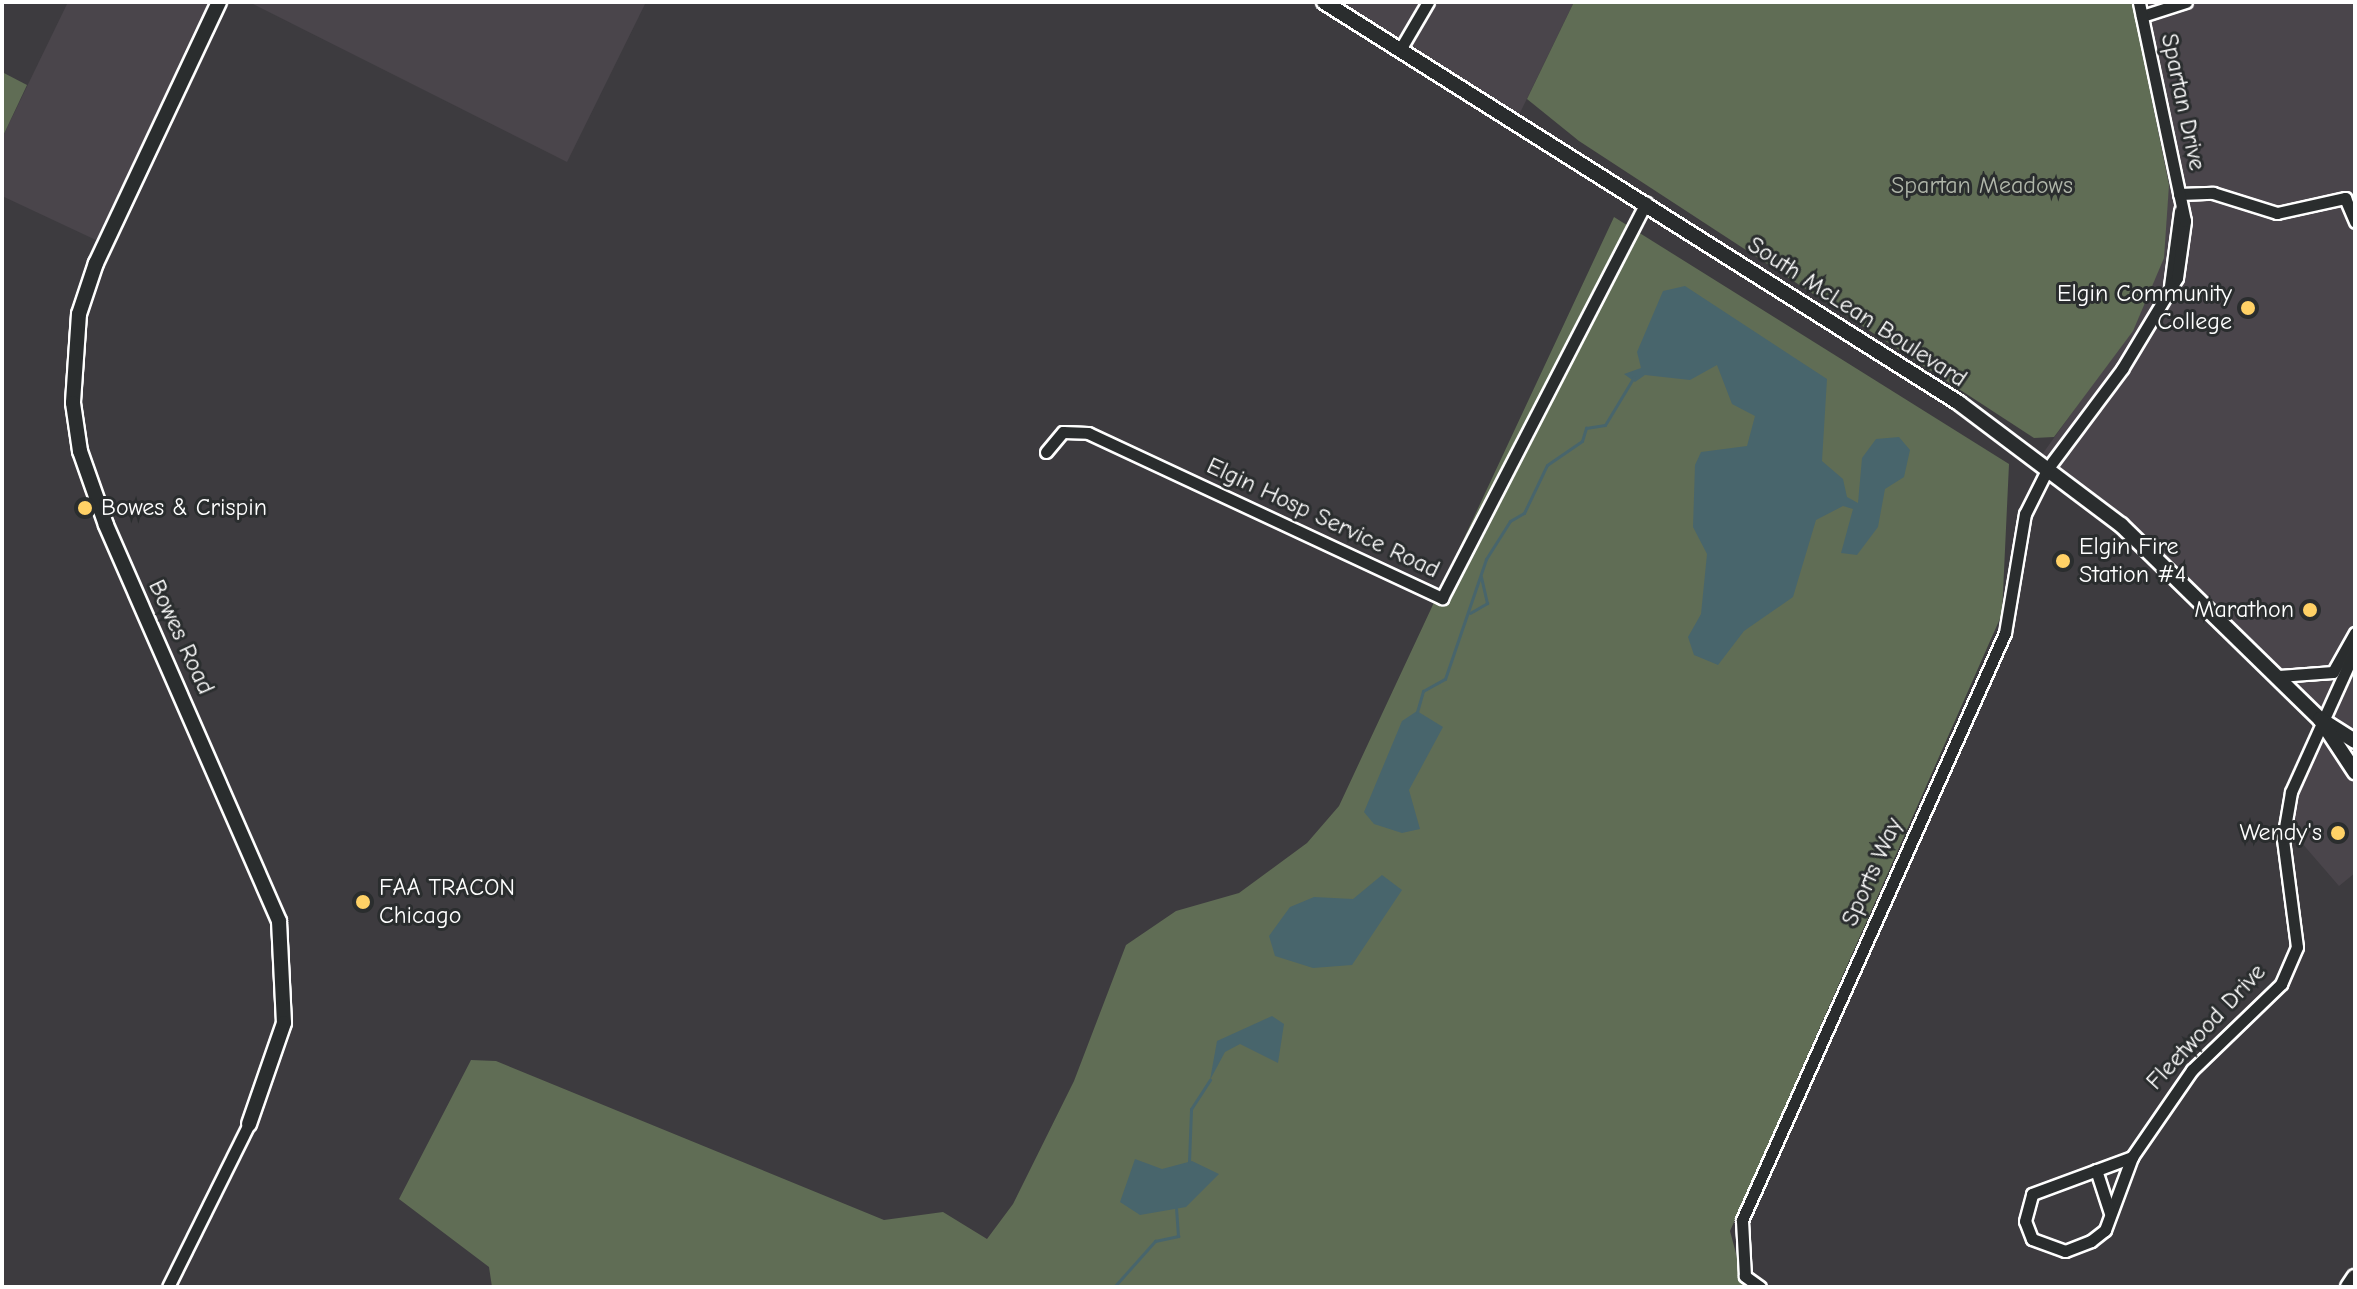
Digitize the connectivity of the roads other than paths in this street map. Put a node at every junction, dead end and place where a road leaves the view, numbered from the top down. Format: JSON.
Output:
{"nodes":[{"id":1,"x":219,"y":2,"type":"edge"},
{"id":2,"x":1324,"y":2,"type":"edge"},
{"id":3,"x":1428,"y":2,"type":"edge"},
{"id":4,"x":2139,"y":2,"type":"edge"},
{"id":5,"x":2186,"y":2,"type":"edge"},
{"id":6,"x":2142,"y":16,"type":"junction"},
{"id":7,"x":1401,"y":48,"type":"junction"},
{"id":8,"x":2179,"y":194,"type":"junction"},
{"id":9,"x":1646,"y":202,"type":"junction"},
{"id":10,"x":2355,"y":222,"type":"edge"},
{"id":11,"x":1046,"y":452,"type":"dead end"},
{"id":12,"x":2048,"y":468,"type":"junction"},
{"id":13,"x":2355,"y":633,"type":"edge"},
{"id":14,"x":2355,"y":650,"type":"edge"},
{"id":15,"x":2279,"y":676,"type":"junction"},
{"id":16,"x":2320,"y":719,"type":"junction"},
{"id":17,"x":2355,"y":741,"type":"edge"},
{"id":18,"x":2355,"y":772,"type":"edge"},
{"id":19,"x":249,"y":1124,"type":"joint"},
{"id":20,"x":2132,"y":1157,"type":"junction"},
{"id":21,"x":2096,"y":1170,"type":"junction"},
{"id":22,"x":2110,"y":1213,"type":"junction"},
{"id":23,"x":2355,"y":1278,"type":"edge"},
{"id":24,"x":168,"y":1287,"type":"edge"},
{"id":25,"x":1760,"y":1287,"type":"edge"},
{"id":26,"x":2349,"y":1287,"type":"edge"}],
"edges":[{"from":1,"to":19,"type":"main road","name":"Bowes Road"},
{"from":2,"to":7,"type":"main road","name":"South McLean Boulevard"},
{"from":3,"to":7,"type":"street"},
{"from":4,"to":6,"type":"street","name":"Spartan Drive"},
{"from":5,"to":6,"type":"street"},
{"from":6,"to":8,"type":"street","name":"Spartan Drive"},
{"from":7,"to":9,"type":"main road","name":"South McLean Boulevard"},
{"from":8,"to":10,"type":"street"},
{"from":8,"to":12,"type":"street","name":"Spartan Drive"},
{"from":9,"to":11,"type":"street","name":"Elgin Hosp Service Road"},
{"from":9,"to":12,"type":"main road","name":"South McLean Boulevard"},
{"from":12,"to":15,"type":"main road","name":"South McLean Boulevard"},
{"from":12,"to":25,"type":"street","name":"Sports Way"},
{"from":13,"to":15,"type":"street"},
{"from":14,"to":16,"type":"street","name":"Fleetwood Drive"},
{"from":15,"to":16,"type":"main road","name":"South McLean Boulevard"},
{"from":16,"to":17,"type":"main road","name":"South McLean Boulevard"},
{"from":16,"to":18,"type":"main road","name":"South McLean Boulevard"},
{"from":16,"to":20,"type":"street","name":"Fleetwood Drive"},
{"from":19,"to":24,"type":"street","name":"Bowes Road"},
{"from":20,"to":21,"type":"street"},
{"from":20,"to":22,"type":"street","name":"Fleetwood Drive"},
{"from":21,"to":22,"type":"street"},
{"from":21,"to":22,"type":"street"},
{"from":23,"to":26,"type":"highway"}]}
